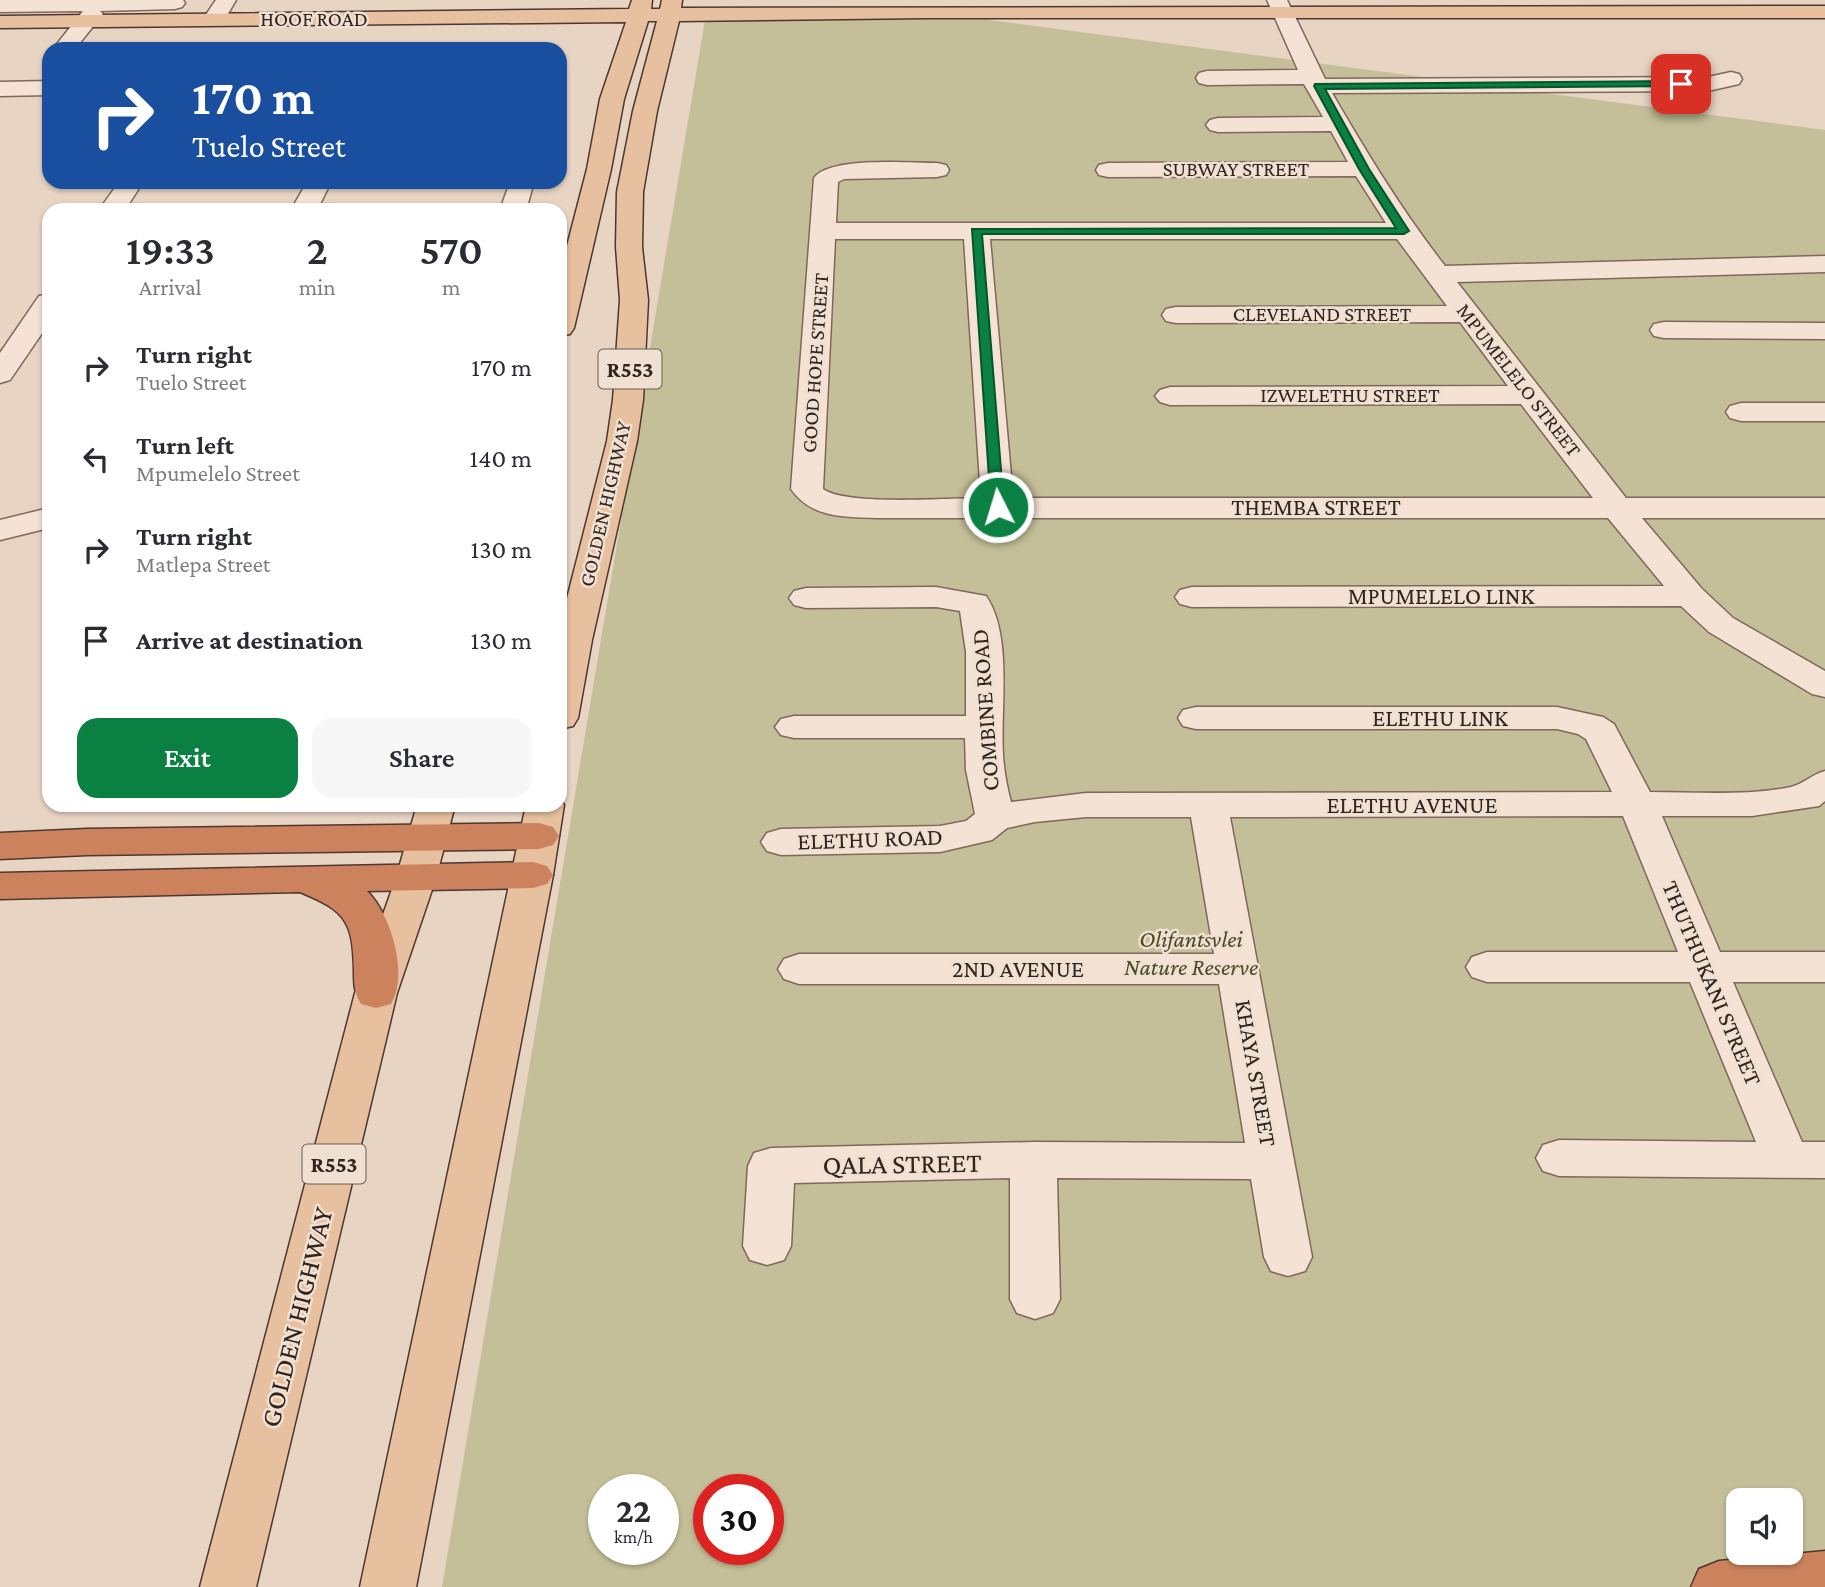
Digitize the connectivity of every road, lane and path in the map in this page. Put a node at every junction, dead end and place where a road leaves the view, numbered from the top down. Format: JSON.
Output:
{"nodes":[{"id":1,"x":601,"y":0,"type":"edge"},
{"id":2,"x":175,"y":3,"type":"dead end"},
{"id":3,"x":0,"y":6,"type":"edge"},
{"id":4,"x":1280,"y":6,"type":"edge"},
{"id":5,"x":671,"y":7,"type":"edge"},
{"id":6,"x":641,"y":8,"type":"edge"},
{"id":7,"x":220,"y":10,"type":"edge"},
{"id":8,"x":1825,"y":12,"type":"edge"},
{"id":9,"x":557,"y":13,"type":"junction"},
{"id":10,"x":0,"y":15,"type":"edge"},
{"id":11,"x":86,"y":21,"type":"junction"},
{"id":12,"x":0,"y":22,"type":"edge"},
{"id":13,"x":0,"y":30,"type":"edge"},
{"id":14,"x":70,"y":42,"type":"edge"},
{"id":15,"x":624,"y":59,"type":"junction"},
{"id":16,"x":1207,"y":78,"type":"dead end"},
{"id":17,"x":1731,"y":79,"type":"dead end"},
{"id":18,"x":1315,"y":81,"type":"junction"},
{"id":19,"x":41,"y":88,"type":"edge"},
{"id":20,"x":0,"y":89,"type":"edge"},
{"id":21,"x":1339,"y":124,"type":"junction"},
{"id":22,"x":1218,"y":125,"type":"dead end"},
{"id":23,"x":1364,"y":169,"type":"junction"},
{"id":24,"x":937,"y":170,"type":"dead end"},
{"id":25,"x":1108,"y":170,"type":"dead end"},
{"id":26,"x":824,"y":231,"type":"junction"},
{"id":27,"x":976,"y":231,"type":"junction"},
{"id":28,"x":1404,"y":231,"type":"junction"},
{"id":29,"x":1825,"y":264,"type":"edge"},
{"id":30,"x":1439,"y":274,"type":"junction"},
{"id":31,"x":567,"y":299,"type":"edge"},
{"id":32,"x":1468,"y":314,"type":"junction"},
{"id":33,"x":1176,"y":315,"type":"dead end"},
{"id":34,"x":1664,"y":330,"type":"dead end"},
{"id":35,"x":1825,"y":331,"type":"edge"},
{"id":36,"x":39,"y":333,"type":"edge"},
{"id":37,"x":0,"y":374,"type":"edge"},
{"id":38,"x":1531,"y":395,"type":"junction"},
{"id":39,"x":1170,"y":396,"type":"dead end"},
{"id":40,"x":1741,"y":412,"type":"dead end"},
{"id":41,"x":1825,"y":412,"type":"edge"},
{"id":42,"x":809,"y":495,"type":"joint"},
{"id":43,"x":1615,"y":506,"type":"junction"},
{"id":44,"x":998,"y":507,"type":"junction"},
{"id":45,"x":1825,"y":508,"type":"edge"},
{"id":46,"x":42,"y":529,"type":"edge"},
{"id":47,"x":0,"y":530,"type":"edge"},
{"id":48,"x":1690,"y":596,"type":"junction"},
{"id":49,"x":1192,"y":597,"type":"dead end"},
{"id":50,"x":806,"y":598,"type":"dead end"},
{"id":51,"x":567,"y":679,"type":"edge"},
{"id":52,"x":1825,"y":686,"type":"edge"},
{"id":53,"x":1196,"y":718,"type":"dead end"},
{"id":54,"x":794,"y":727,"type":"dead end"},
{"id":55,"x":984,"y":727,"type":"junction"},
{"id":56,"x":1825,"y":783,"type":"edge"},
{"id":57,"x":1637,"y":804,"type":"junction"},
{"id":58,"x":1209,"y":806,"type":"junction"},
{"id":59,"x":995,"y":818,"type":"junction"},
{"id":60,"x":539,"y":839,"type":"edge"},
{"id":61,"x":427,"y":840,"type":"edge"},
{"id":62,"x":781,"y":842,"type":"dead end"},
{"id":63,"x":0,"y":846,"type":"edge"},
{"id":64,"x":301,"y":879,"type":"junction"},
{"id":65,"x":0,"y":886,"type":"edge"},
{"id":66,"x":1487,"y":967,"type":"dead end"},
{"id":67,"x":1705,"y":967,"type":"junction"},
{"id":68,"x":1825,"y":967,"type":"edge"},
{"id":69,"x":1237,"y":968,"type":"junction"},
{"id":70,"x":799,"y":969,"type":"dead end"},
{"id":71,"x":376,"y":993,"type":"junction"},
{"id":72,"x":1559,"y":1158,"type":"dead end"},
{"id":73,"x":1033,"y":1160,"type":"junction"},
{"id":74,"x":1271,"y":1161,"type":"junction"},
{"id":75,"x":1806,"y":1161,"type":"edge"},
{"id":76,"x":767,"y":1246,"type":"dead end"},
{"id":77,"x":1288,"y":1257,"type":"dead end"},
{"id":78,"x":1035,"y":1299,"type":"dead end"},
{"id":79,"x":1825,"y":1576,"type":"edge"},
{"id":80,"x":228,"y":1587,"type":"edge"},
{"id":81,"x":388,"y":1587,"type":"edge"},
{"id":82,"x":1719,"y":1587,"type":"edge"}],
"edges":[{"from":1,"to":9,"type":"main road"},
{"from":2,"to":3,"type":"street"},
{"from":4,"to":5,"type":"main road","name":"HOOF ROAD"},
{"from":4,"to":8,"type":"main road","name":"HOOF ROAD"},
{"from":4,"to":18,"type":"street","name":"MPUMELELO STREET"},
{"from":5,"to":6,"type":"main road","name":"HOOF ROAD"},
{"from":5,"to":51,"type":"main road","name":"GOLDEN HIGHWAY","number":"R553"},
{"from":6,"to":9,"type":"main road","name":"HOOF ROAD"},
{"from":6,"to":15,"type":"main road"},
{"from":7,"to":9,"type":"main road","name":"HOOF ROAD"},
{"from":7,"to":11,"type":"main road","name":"HOOF ROAD"},
{"from":9,"to":15,"type":"main road"},
{"from":10,"to":11,"type":"main road","name":"HOOF ROAD"},
{"from":11,"to":12,"type":"main road","name":"HOOF ROAD"},
{"from":11,"to":13,"type":"street"},
{"from":11,"to":14,"type":"street"},
{"from":15,"to":31,"type":"main road"},
{"from":16,"to":18,"type":"street"},
{"from":17,"to":18,"type":"street"},
{"from":18,"to":21,"type":"street","name":"MPUMELELO STREET"},
{"from":19,"to":20,"type":"street"},
{"from":21,"to":22,"type":"street"},
{"from":21,"to":23,"type":"street","name":"MPUMELELO STREET"},
{"from":23,"to":25,"type":"street","name":"SUBWAY STREET"},
{"from":23,"to":28,"type":"street","name":"MPUMELELO STREET"},
{"from":24,"to":26,"type":"street","name":"GOOD HOPE STREET"},
{"from":26,"to":27,"type":"street"},
{"from":26,"to":42,"type":"street","name":"GOOD HOPE STREET"},
{"from":27,"to":28,"type":"street"},
{"from":27,"to":44,"type":"street"},
{"from":28,"to":30,"type":"street","name":"MPUMELELO STREET"},
{"from":29,"to":30,"type":"street"},
{"from":30,"to":32,"type":"street","name":"MPUMELELO STREET"},
{"from":32,"to":33,"type":"street","name":"CLEVELAND STREET"},
{"from":32,"to":38,"type":"street","name":"MPUMELELO STREET"},
{"from":34,"to":35,"type":"street"},
{"from":36,"to":37,"type":"street"},
{"from":38,"to":39,"type":"street","name":"IZWELETHU STREET"},
{"from":38,"to":43,"type":"street","name":"MPUMELELO STREET"},
{"from":40,"to":41,"type":"street"},
{"from":42,"to":44,"type":"street","name":"THEMBA STREET"},
{"from":43,"to":44,"type":"street","name":"THEMBA STREET"},
{"from":43,"to":45,"type":"street","name":"THEMBA STREET"},
{"from":43,"to":48,"type":"street","name":"MPUMELELO STREET"},
{"from":46,"to":47,"type":"street"},
{"from":48,"to":49,"type":"street","name":"MPUMELELO LINK"},
{"from":48,"to":52,"type":"street","name":"MPUMELELO STREET"},
{"from":50,"to":55,"type":"street","name":"COMBINE ROAD"},
{"from":53,"to":57,"type":"street","name":"ELETHU LINK"},
{"from":54,"to":55,"type":"street"},
{"from":55,"to":59,"type":"street","name":"COMBINE ROAD"},
{"from":56,"to":57,"type":"street","name":"ELETHU AVENUE"},
{"from":57,"to":58,"type":"street","name":"ELETHU AVENUE"},
{"from":57,"to":67,"type":"street","name":"THUTHUKANI STREET"},
{"from":58,"to":59,"type":"street","name":"ELETHU AVENUE"},
{"from":58,"to":69,"type":"street","name":"KHAYA STREET"},
{"from":59,"to":62,"type":"street","name":"ELETHU ROAD"},
{"from":60,"to":61,"type":"highway"},
{"from":60,"to":81,"type":"main road"},
{"from":61,"to":63,"type":"highway"},
{"from":61,"to":64,"type":"highway"},
{"from":61,"to":71,"type":"main road","name":"GOLDEN HIGHWAY","number":"R553"},
{"from":64,"to":65,"type":"highway"},
{"from":64,"to":71,"type":"highway"},
{"from":66,"to":67,"type":"street"},
{"from":67,"to":68,"type":"street"},
{"from":67,"to":75,"type":"street","name":"THUTHUKANI STREET"},
{"from":69,"to":70,"type":"street","name":"2ND AVENUE"},
{"from":69,"to":74,"type":"street","name":"KHAYA STREET"},
{"from":71,"to":80,"type":"main road","name":"GOLDEN HIGHWAY","number":"R553"},
{"from":72,"to":75,"type":"street","name":"THUTHUKANI STREET"},
{"from":73,"to":74,"type":"street","name":"QALA STREET"},
{"from":73,"to":76,"type":"street","name":"QALA STREET"},
{"from":73,"to":78,"type":"street"},
{"from":74,"to":77,"type":"street","name":"KHAYA STREET"},
{"from":79,"to":82,"type":"highway"}]}
